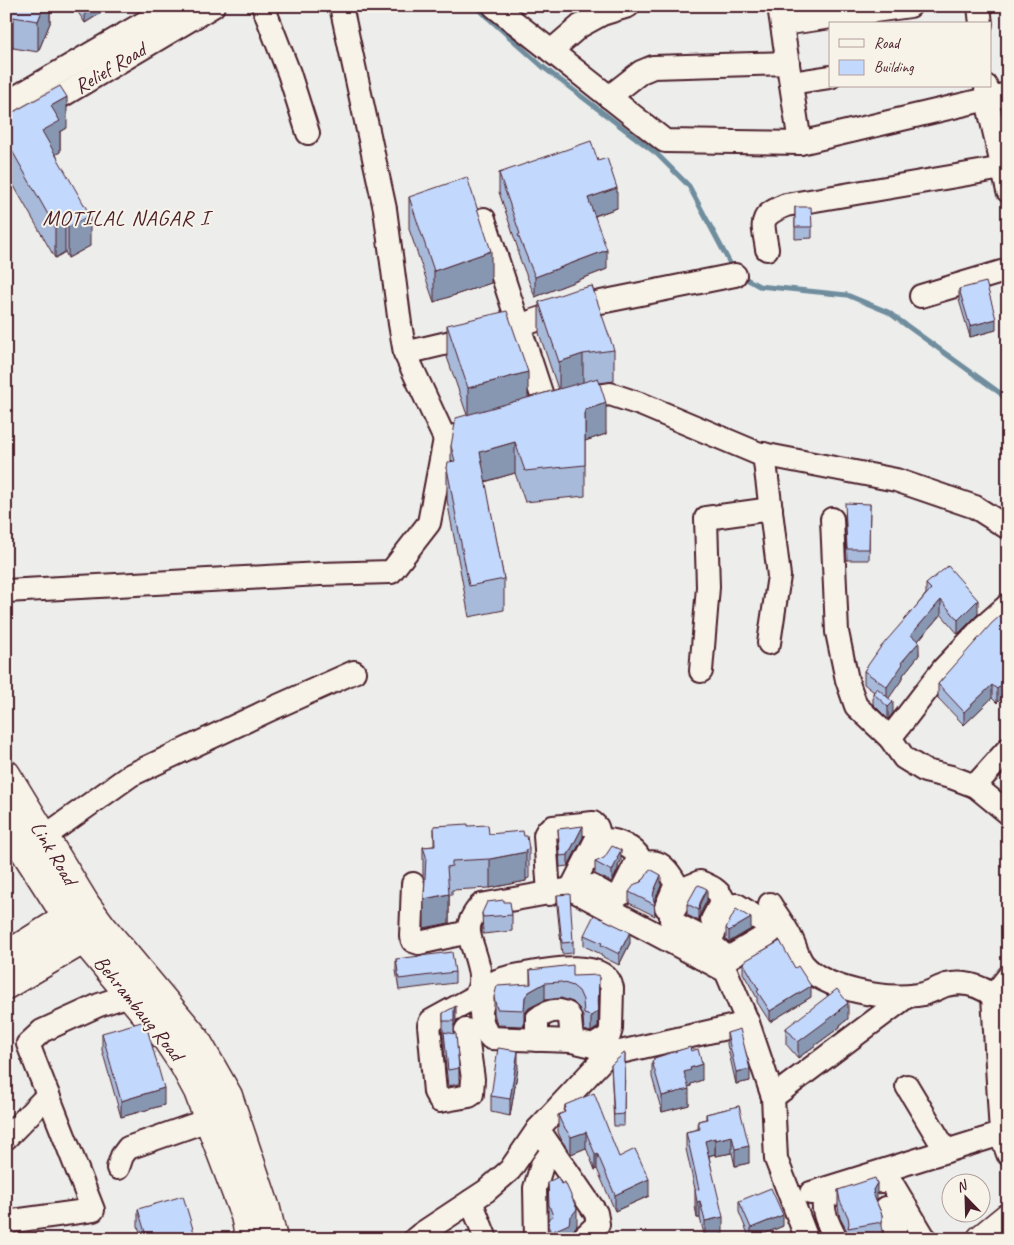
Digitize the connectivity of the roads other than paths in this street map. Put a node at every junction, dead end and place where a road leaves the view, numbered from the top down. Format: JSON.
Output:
{"nodes":[{"id":1,"x":173,"y":6,"type":"edge"},
{"id":2,"x":213,"y":6,"type":"edge"},
{"id":3,"x":263,"y":6,"type":"edge"},
{"id":4,"x":341,"y":6,"type":"edge"},
{"id":5,"x":494,"y":6,"type":"edge"},
{"id":6,"x":628,"y":6,"type":"edge"},
{"id":7,"x":910,"y":6,"type":"edge"},
{"id":8,"x":780,"y":15,"type":"edge"},
{"id":9,"x":551,"y":51,"type":"junction"},
{"id":10,"x":789,"y":73,"type":"junction"},
{"id":11,"x":829,"y":77,"type":"edge"},
{"id":12,"x":994,"y":94,"type":"edge"},
{"id":13,"x":609,"y":97,"type":"junction"},
{"id":14,"x":6,"y":103,"type":"edge"},
{"id":15,"x":6,"y":129,"type":"edge"},
{"id":16,"x":308,"y":133,"type":"dead end"},
{"id":17,"x":800,"y":143,"type":"junction"},
{"id":18,"x":1006,"y":181,"type":"edge"},
{"id":19,"x":484,"y":219,"type":"dead end"},
{"id":20,"x":767,"y":249,"type":"dead end"},
{"id":21,"x":1008,"y":270,"type":"edge"},
{"id":22,"x":735,"y":275,"type":"dead end"},
{"id":23,"x":921,"y":296,"type":"dead end"},
{"id":24,"x":519,"y":326,"type":"junction"},
{"id":25,"x":405,"y":353,"type":"junction"},
{"id":26,"x":547,"y":411,"type":"junction"},
{"id":27,"x":445,"y":438,"type":"junction"},
{"id":28,"x":764,"y":454,"type":"junction"},
{"id":29,"x":771,"y":509,"type":"junction"},
{"id":30,"x":832,"y":519,"type":"dead end"},
{"id":31,"x":1008,"y":528,"type":"edge"},
{"id":32,"x":6,"y":591,"type":"edge"},
{"id":33,"x":1008,"y":605,"type":"edge"},
{"id":34,"x":769,"y":643,"type":"dead end"},
{"id":35,"x":701,"y":671,"type":"dead end"},
{"id":36,"x":354,"y":672,"type":"dead end"},
{"id":37,"x":890,"y":738,"type":"junction"},
{"id":38,"x":1008,"y":749,"type":"edge"},
{"id":39,"x":6,"y":774,"type":"edge"},
{"id":40,"x":974,"y":786,"type":"junction"},
{"id":41,"x":1008,"y":813,"type":"edge"},
{"id":42,"x":6,"y":818,"type":"edge"},
{"id":43,"x":44,"y":837,"type":"junction"},
{"id":44,"x":413,"y":884,"type":"dead end"},
{"id":45,"x":578,"y":886,"type":"junction"},
{"id":46,"x":549,"y":888,"type":"junction"},
{"id":47,"x":63,"y":901,"type":"junction"},
{"id":48,"x":770,"y":904,"type":"dead end"},
{"id":49,"x":616,"y":913,"type":"junction"},
{"id":50,"x":469,"y":932,"type":"junction"},
{"id":51,"x":94,"y":934,"type":"junction"},
{"id":52,"x":655,"y":934,"type":"junction"},
{"id":53,"x":34,"y":938,"type":"junction"},
{"id":54,"x":6,"y":956,"type":"edge"},
{"id":55,"x":48,"y":961,"type":"junction"},
{"id":56,"x":1008,"y":977,"type":"edge"},
{"id":57,"x":6,"y":985,"type":"edge"},
{"id":58,"x":124,"y":988,"type":"junction"},
{"id":59,"x":993,"y":996,"type":"junction"},
{"id":60,"x":906,"y":997,"type":"junction"},
{"id":61,"x":748,"y":1023,"type":"junction"},
{"id":62,"x":466,"y":1030,"type":"dead end"},
{"id":63,"x":537,"y":1040,"type":"junction"},
{"id":64,"x":590,"y":1048,"type":"junction"},
{"id":65,"x":907,"y":1086,"type":"dead end"},
{"id":66,"x":48,"y":1095,"type":"junction"},
{"id":67,"x":774,"y":1097,"type":"junction"},
{"id":68,"x":206,"y":1112,"type":"junction"},
{"id":69,"x":538,"y":1129,"type":"junction"},
{"id":70,"x":126,"y":1137,"type":"dead end"},
{"id":71,"x":6,"y":1138,"type":"edge"},
{"id":72,"x":1004,"y":1144,"type":"edge"},
{"id":73,"x":553,"y":1150,"type":"junction"},
{"id":74,"x":946,"y":1151,"type":"junction"},
{"id":75,"x":118,"y":1168,"type":"dead end"},
{"id":76,"x":811,"y":1193,"type":"dead end"},
{"id":77,"x":471,"y":1201,"type":"junction"},
{"id":78,"x":886,"y":1208,"type":"dead end"},
{"id":79,"x":1008,"y":1217,"type":"edge"},
{"id":80,"x":6,"y":1222,"type":"edge"},
{"id":81,"x":444,"y":1230,"type":"edge"},
{"id":82,"x":250,"y":1239,"type":"edge"},
{"id":83,"x":272,"y":1239,"type":"edge"},
{"id":84,"x":415,"y":1239,"type":"edge"},
{"id":85,"x":486,"y":1239,"type":"edge"},
{"id":86,"x":536,"y":1239,"type":"edge"},
{"id":87,"x":582,"y":1239,"type":"edge"},
{"id":88,"x":807,"y":1239,"type":"edge"},
{"id":89,"x":836,"y":1239,"type":"edge"},
{"id":90,"x":895,"y":1239,"type":"edge"},
{"id":91,"x":925,"y":1239,"type":"edge"},
{"id":92,"x":981,"y":1239,"type":"edge"}],
"edges":[{"from":1,"to":14,"type":"street","name":"Relief Road"},
{"from":2,"to":15,"type":"street","name":"Relief Road"},
{"from":3,"to":16,"type":"street"},
{"from":4,"to":25,"type":"street"},
{"from":5,"to":9,"type":"street"},
{"from":6,"to":9,"type":"street"},
{"from":7,"to":8,"type":"street"},
{"from":8,"to":10,"type":"street"},
{"from":9,"to":13,"type":"street"},
{"from":10,"to":11,"type":"street"},
{"from":10,"to":13,"type":"street"},
{"from":10,"to":17,"type":"street"},
{"from":12,"to":17,"type":"street"},
{"from":12,"to":18,"type":"street"},
{"from":13,"to":17,"type":"street"},
{"from":18,"to":20,"type":"street"},
{"from":19,"to":24,"type":"street"},
{"from":21,"to":23,"type":"street"},
{"from":22,"to":24,"type":"street"},
{"from":24,"to":25,"type":"street"},
{"from":24,"to":26,"type":"street"},
{"from":25,"to":27,"type":"street"},
{"from":26,"to":27,"type":"street"},
{"from":26,"to":28,"type":"street"},
{"from":27,"to":32,"type":"street"},
{"from":28,"to":29,"type":"street"},
{"from":28,"to":31,"type":"street"},
{"from":29,"to":34,"type":"street"},
{"from":29,"to":35,"type":"street"},
{"from":30,"to":37,"type":"street"},
{"from":33,"to":37,"type":"street"},
{"from":36,"to":43,"type":"street"},
{"from":37,"to":40,"type":"street"},
{"from":38,"to":40,"type":"street"},
{"from":39,"to":43,"type":"main road","name":"Link Road"},
{"from":40,"to":41,"type":"street"},
{"from":42,"to":47,"type":"main road","name":"Link Road"},
{"from":43,"to":47,"type":"main road","name":"Link Road"},
{"from":44,"to":50,"type":"street"},
{"from":45,"to":46,"type":"street"},
{"from":45,"to":46,"type":"street"},
{"from":45,"to":49,"type":"street"},
{"from":46,"to":50,"type":"street"},
{"from":47,"to":51,"type":"main road","name":"Behrambaug Road"},
{"from":47,"to":53,"type":"main road"},
{"from":47,"to":53,"type":"main road"},
{"from":48,"to":60,"type":"street"},
{"from":49,"to":52,"type":"street"},
{"from":49,"to":52,"type":"street"},
{"from":50,"to":62,"type":"street"},
{"from":51,"to":55,"type":"main road"},
{"from":51,"to":58,"type":"main road","name":"Behrambaug Road"},
{"from":51,"to":83,"type":"main road","name":"Behrambaug Road"},
{"from":52,"to":61,"type":"street"},
{"from":53,"to":54,"type":"main road"},
{"from":55,"to":57,"type":"main road"},
{"from":55,"to":58,"type":"main road"},
{"from":56,"to":59,"type":"street"},
{"from":58,"to":66,"type":"street"},
{"from":58,"to":68,"type":"main road","name":"Behrambaug Road"},
{"from":59,"to":60,"type":"street"},
{"from":59,"to":72,"type":"street"},
{"from":60,"to":67,"type":"street"},
{"from":61,"to":64,"type":"street"},
{"from":61,"to":67,"type":"street"},
{"from":63,"to":64,"type":"street"},
{"from":63,"to":64,"type":"street"},
{"from":63,"to":64,"type":"street"},
{"from":64,"to":69,"type":"street"},
{"from":65,"to":74,"type":"street"},
{"from":66,"to":71,"type":"street"},
{"from":66,"to":80,"type":"street"},
{"from":67,"to":88,"type":"street"},
{"from":68,"to":70,"type":"street"},
{"from":68,"to":75,"type":"street"},
{"from":68,"to":82,"type":"main road","name":"Behrambaug Road"},
{"from":69,"to":73,"type":"street"},
{"from":69,"to":77,"type":"street"},
{"from":72,"to":74,"type":"street"},
{"from":73,"to":86,"type":"street"},
{"from":73,"to":87,"type":"street"},
{"from":74,"to":76,"type":"street"},
{"from":77,"to":81,"type":"street"},
{"from":77,"to":85,"type":"street"},
{"from":78,"to":90,"type":"street"},
{"from":79,"to":92,"type":"main road"},
{"from":81,"to":84,"type":"street"},
{"from":89,"to":91,"type":"street"}]}
